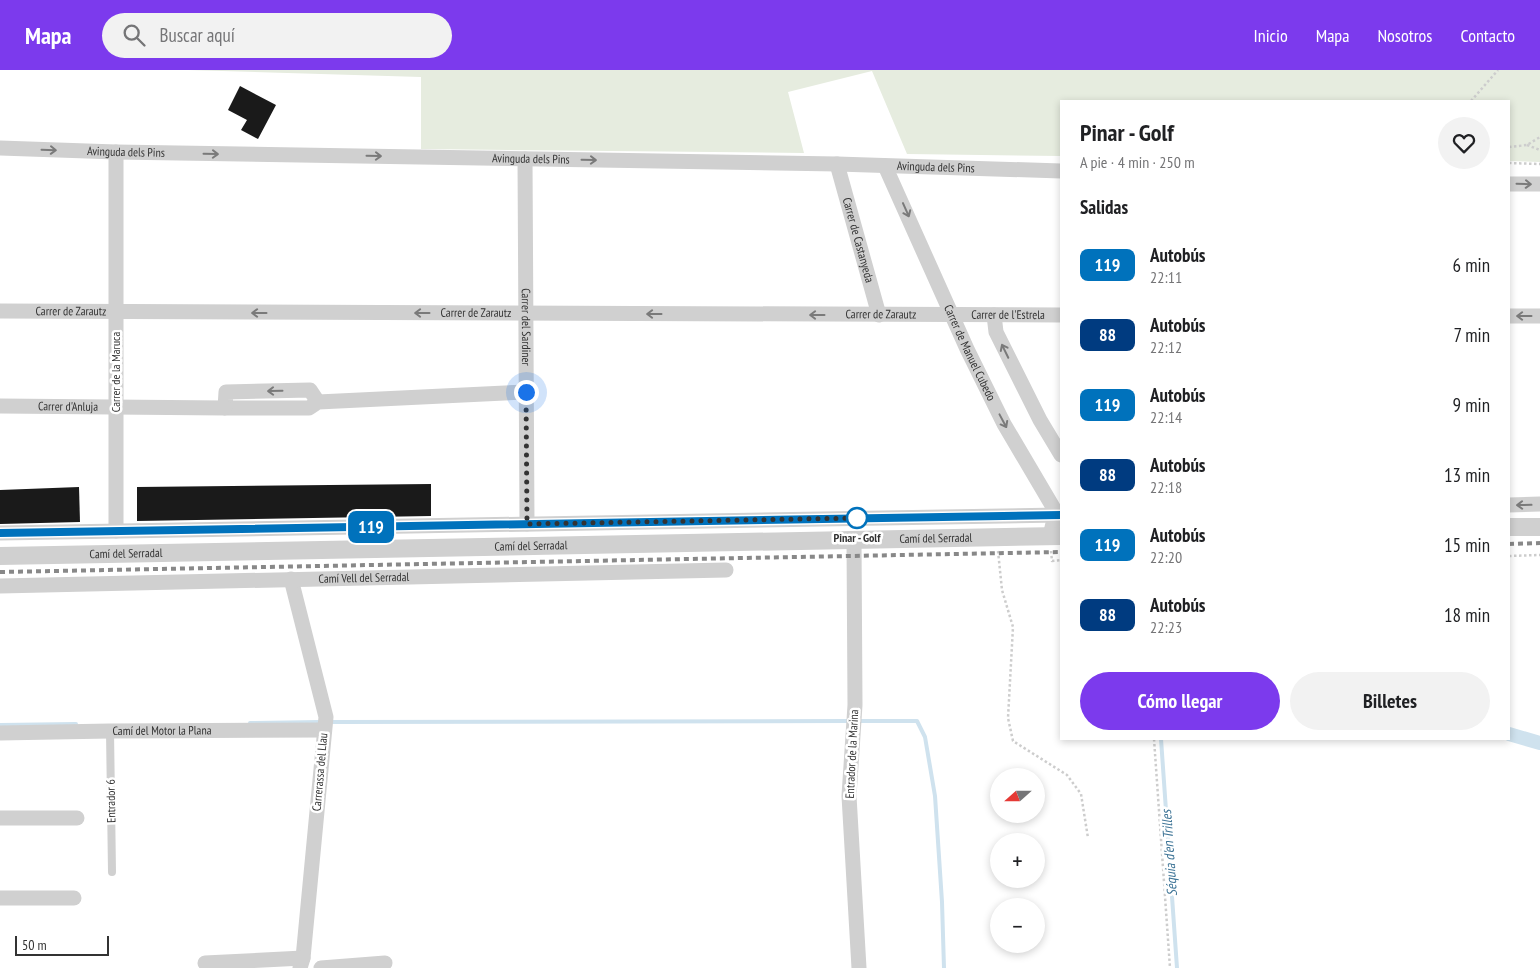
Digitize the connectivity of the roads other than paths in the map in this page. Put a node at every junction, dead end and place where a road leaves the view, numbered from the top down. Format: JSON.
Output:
{"nodes":[{"id":1,"x":0,"y":148,"type":"edge"},
{"id":2,"x":116,"y":152,"type":"junction"},
{"id":3,"x":525,"y":159,"type":"junction"},
{"id":4,"x":837,"y":164,"type":"junction"},
{"id":5,"x":886,"y":166,"type":"junction"},
{"id":6,"x":1060,"y":171,"type":"edge"},
{"id":7,"x":1510,"y":184,"type":"edge"},
{"id":8,"x":1540,"y":184,"type":"edge"},
{"id":9,"x":0,"y":312,"type":"edge"},
{"id":10,"x":116,"y":312,"type":"junction"},
{"id":11,"x":526,"y":314,"type":"junction"},
{"id":12,"x":879,"y":315,"type":"junction"},
{"id":13,"x":953,"y":315,"type":"junction"},
{"id":14,"x":994,"y":315,"type":"junction"},
{"id":15,"x":1060,"y":315,"type":"edge"},
{"id":16,"x":1510,"y":316,"type":"edge"},
{"id":17,"x":1540,"y":316,"type":"edge"},
{"id":18,"x":526,"y":392,"type":"junction"},
{"id":19,"x":0,"y":406,"type":"edge"},
{"id":20,"x":116,"y":407,"type":"junction"},
{"id":21,"x":1060,"y":453,"type":"edge"},
{"id":22,"x":1540,"y":504,"type":"edge"},
{"id":23,"x":1510,"y":505,"type":"edge"},
{"id":24,"x":1058,"y":515,"type":"edge"},
{"id":25,"x":527,"y":524,"type":"junction"},
{"id":26,"x":1510,"y":527,"type":"edge"},
{"id":27,"x":1540,"y":527,"type":"edge"},
{"id":28,"x":116,"y":531,"type":"junction"},
{"id":29,"x":0,"y":533,"type":"edge"},
{"id":30,"x":1056,"y":536,"type":"edge"},
{"id":31,"x":854,"y":540,"type":"junction"},
{"id":32,"x":0,"y":556,"type":"edge"},
{"id":33,"x":726,"y":570,"type":"dead end"},
{"id":34,"x":291,"y":579,"type":"junction"},
{"id":35,"x":0,"y":586,"type":"edge"},
{"id":36,"x":324,"y":730,"type":"junction"},
{"id":37,"x":110,"y":731,"type":"junction"},
{"id":38,"x":0,"y":733,"type":"edge"},
{"id":39,"x":0,"y":818,"type":"edge"},
{"id":40,"x":77,"y":818,"type":"dead end"},
{"id":41,"x":112,"y":872,"type":"dead end"},
{"id":42,"x":0,"y":898,"type":"edge"},
{"id":43,"x":74,"y":898,"type":"dead end"},
{"id":44,"x":205,"y":963,"type":"dead end"},
{"id":45,"x":301,"y":963,"type":"edge"},
{"id":46,"x":384,"y":963,"type":"dead end"},
{"id":47,"x":321,"y":968,"type":"edge"},
{"id":48,"x":858,"y":968,"type":"edge"}],
"edges":[{"from":1,"to":2,"type":"street","name":"Avinguda dels Pins","one_way":true},
{"from":2,"to":3,"type":"street","name":"Avinguda dels Pins","one_way":true},
{"from":2,"to":10,"type":"street","name":"Carrer de la Maruca"},
{"from":3,"to":4,"type":"street","name":"Avinguda dels Pins","one_way":true},
{"from":3,"to":11,"type":"street","name":"Carrer del Sardiner"},
{"from":4,"to":5,"type":"street","name":"Avinguda dels Pins"},
{"from":4,"to":12,"type":"street","name":"Carrer de Castanyeda"},
{"from":5,"to":6,"type":"street","name":"Avinguda dels Pins"},
{"from":5,"to":13,"type":"street","name":"Carrer de Manuel Cubedo","one_way":true},
{"from":7,"to":8,"type":"street","one_way":true},
{"from":9,"to":10,"type":"street","name":"Carrer de Zarautz"},
{"from":11,"to":10,"type":"street","name":"Carrer de Zarautz","one_way":true},
{"from":10,"to":20,"type":"street","name":"Carrer de la Maruca"},
{"from":12,"to":11,"type":"street","name":"Carrer de Zarautz","one_way":true},
{"from":11,"to":18,"type":"street","name":"Carrer del Sardiner"},
{"from":12,"to":13,"type":"street","name":"Carrer de Zarautz"},
{"from":13,"to":14,"type":"street","name":"Carrer de l'Estrela"},
{"from":13,"to":24,"type":"street","name":"Carrer de Manuel Cubedo","one_way":true},
{"from":14,"to":15,"type":"street","name":"Carrer de l'Estrela"},
{"from":21,"to":14,"type":"street","one_way":true},
{"from":17,"to":16,"type":"street","one_way":true},
{"from":18,"to":20,"type":"street","name":"Carrer d'Anluja"},
{"from":18,"to":25,"type":"street","name":"Carrer del Sardiner"},
{"from":19,"to":20,"type":"street","name":"Carrer d'Anluja"},
{"from":20,"to":28,"type":"street","name":"Carrer de la Maruca"},
{"from":22,"to":23,"type":"street","one_way":true},
{"from":24,"to":25,"type":"street","name":"Camí del Serradal"},
{"from":24,"to":30,"type":"street"},
{"from":25,"to":28,"type":"street","name":"Camí del Serradal"},
{"from":26,"to":27,"type":"street"},
{"from":28,"to":29,"type":"street","name":"Camí del Serradal"},
{"from":30,"to":31,"type":"street","name":"Camí del Serradal"},
{"from":31,"to":32,"type":"street","name":"Camí del Serradal"},
{"from":31,"to":48,"type":"street","name":"Entrador de la Marina"},
{"from":33,"to":34,"type":"street","name":"Camí Vell del Serradal"},
{"from":34,"to":35,"type":"street","name":"Camí Vell del Serradal"},
{"from":34,"to":36,"type":"street","name":"Carrerassa del Llau"},
{"from":36,"to":37,"type":"street","name":"Camí del Motor la Plana"},
{"from":36,"to":45,"type":"street","name":"Carrerassa del Llau"},
{"from":37,"to":38,"type":"street","name":"Camí del Motor la Plana"},
{"from":37,"to":41,"type":"lane","name":"Entrador 6"},
{"from":39,"to":40,"type":"street"},
{"from":42,"to":43,"type":"street"},
{"from":44,"to":45,"type":"street"},
{"from":46,"to":47,"type":"street"}]}
